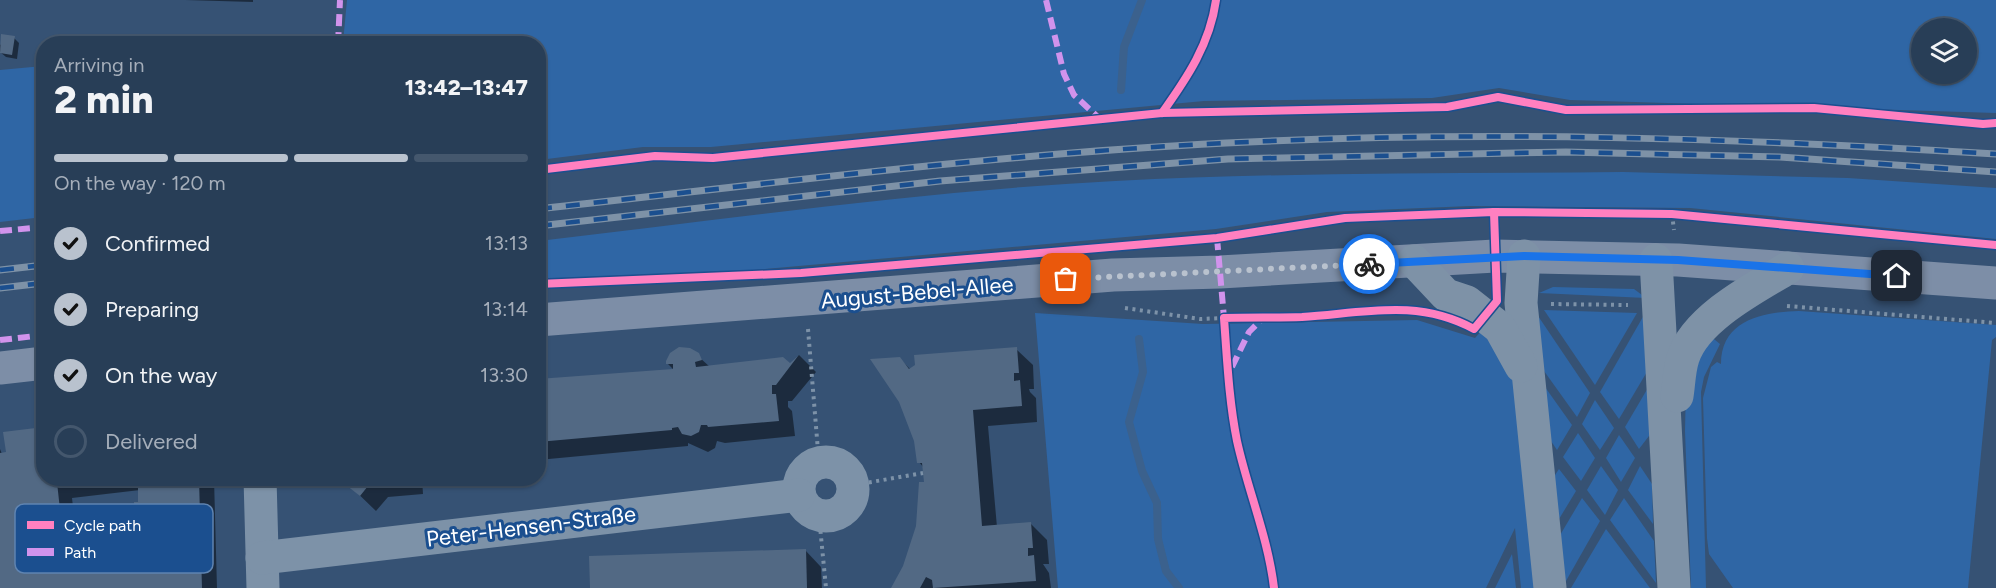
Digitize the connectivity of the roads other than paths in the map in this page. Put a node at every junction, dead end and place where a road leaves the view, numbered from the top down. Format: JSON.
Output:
{"nodes":[{"id":1,"x":1510,"y":256,"type":"junction"},
{"id":2,"x":1656,"y":260,"type":"junction"},
{"id":3,"x":1414,"y":261,"type":"junction"},
{"id":4,"x":1788,"y":268,"type":"junction"},
{"id":5,"x":1996,"y":283,"type":"edge"},
{"id":6,"x":546,"y":319,"type":"edge"},
{"id":7,"x":36,"y":364,"type":"edge"},
{"id":8,"x":0,"y":368,"type":"edge"},
{"id":9,"x":1528,"y":381,"type":"junction"},
{"id":10,"x":1668,"y":454,"type":"junction"},
{"id":11,"x":260,"y":486,"type":"edge"},
{"id":12,"x":809,"y":505,"type":"junction"},
{"id":13,"x":262,"y":573,"type":"edge"},
{"id":14,"x":1550,"y":588,"type":"edge"},
{"id":15,"x":1674,"y":588,"type":"edge"}],
"edges":[{"from":1,"to":2,"type":"main road","name":"August-Bebel-Allee"},
{"from":1,"to":3,"type":"main road","name":"August-Bebel-Allee"},
{"from":1,"to":9,"type":"highway"},
{"from":2,"to":4,"type":"main road","name":"August-Bebel-Allee"},
{"from":2,"to":10,"type":"highway"},
{"from":3,"to":6,"type":"main road","name":"August-Bebel-Allee"},
{"from":3,"to":9,"type":"highway"},
{"from":4,"to":5,"type":"main road","name":"August-Bebel-Allee"},
{"from":4,"to":10,"type":"highway"},
{"from":7,"to":8,"type":"main road"},
{"from":9,"to":14,"type":"highway"},
{"from":10,"to":15,"type":"highway"},
{"from":11,"to":13,"type":"street"},
{"from":12,"to":12,"type":"street","name":"Peter-Hensen-Straße"},
{"from":12,"to":13,"type":"street","name":"Peter-Hensen-Straße"}]}
